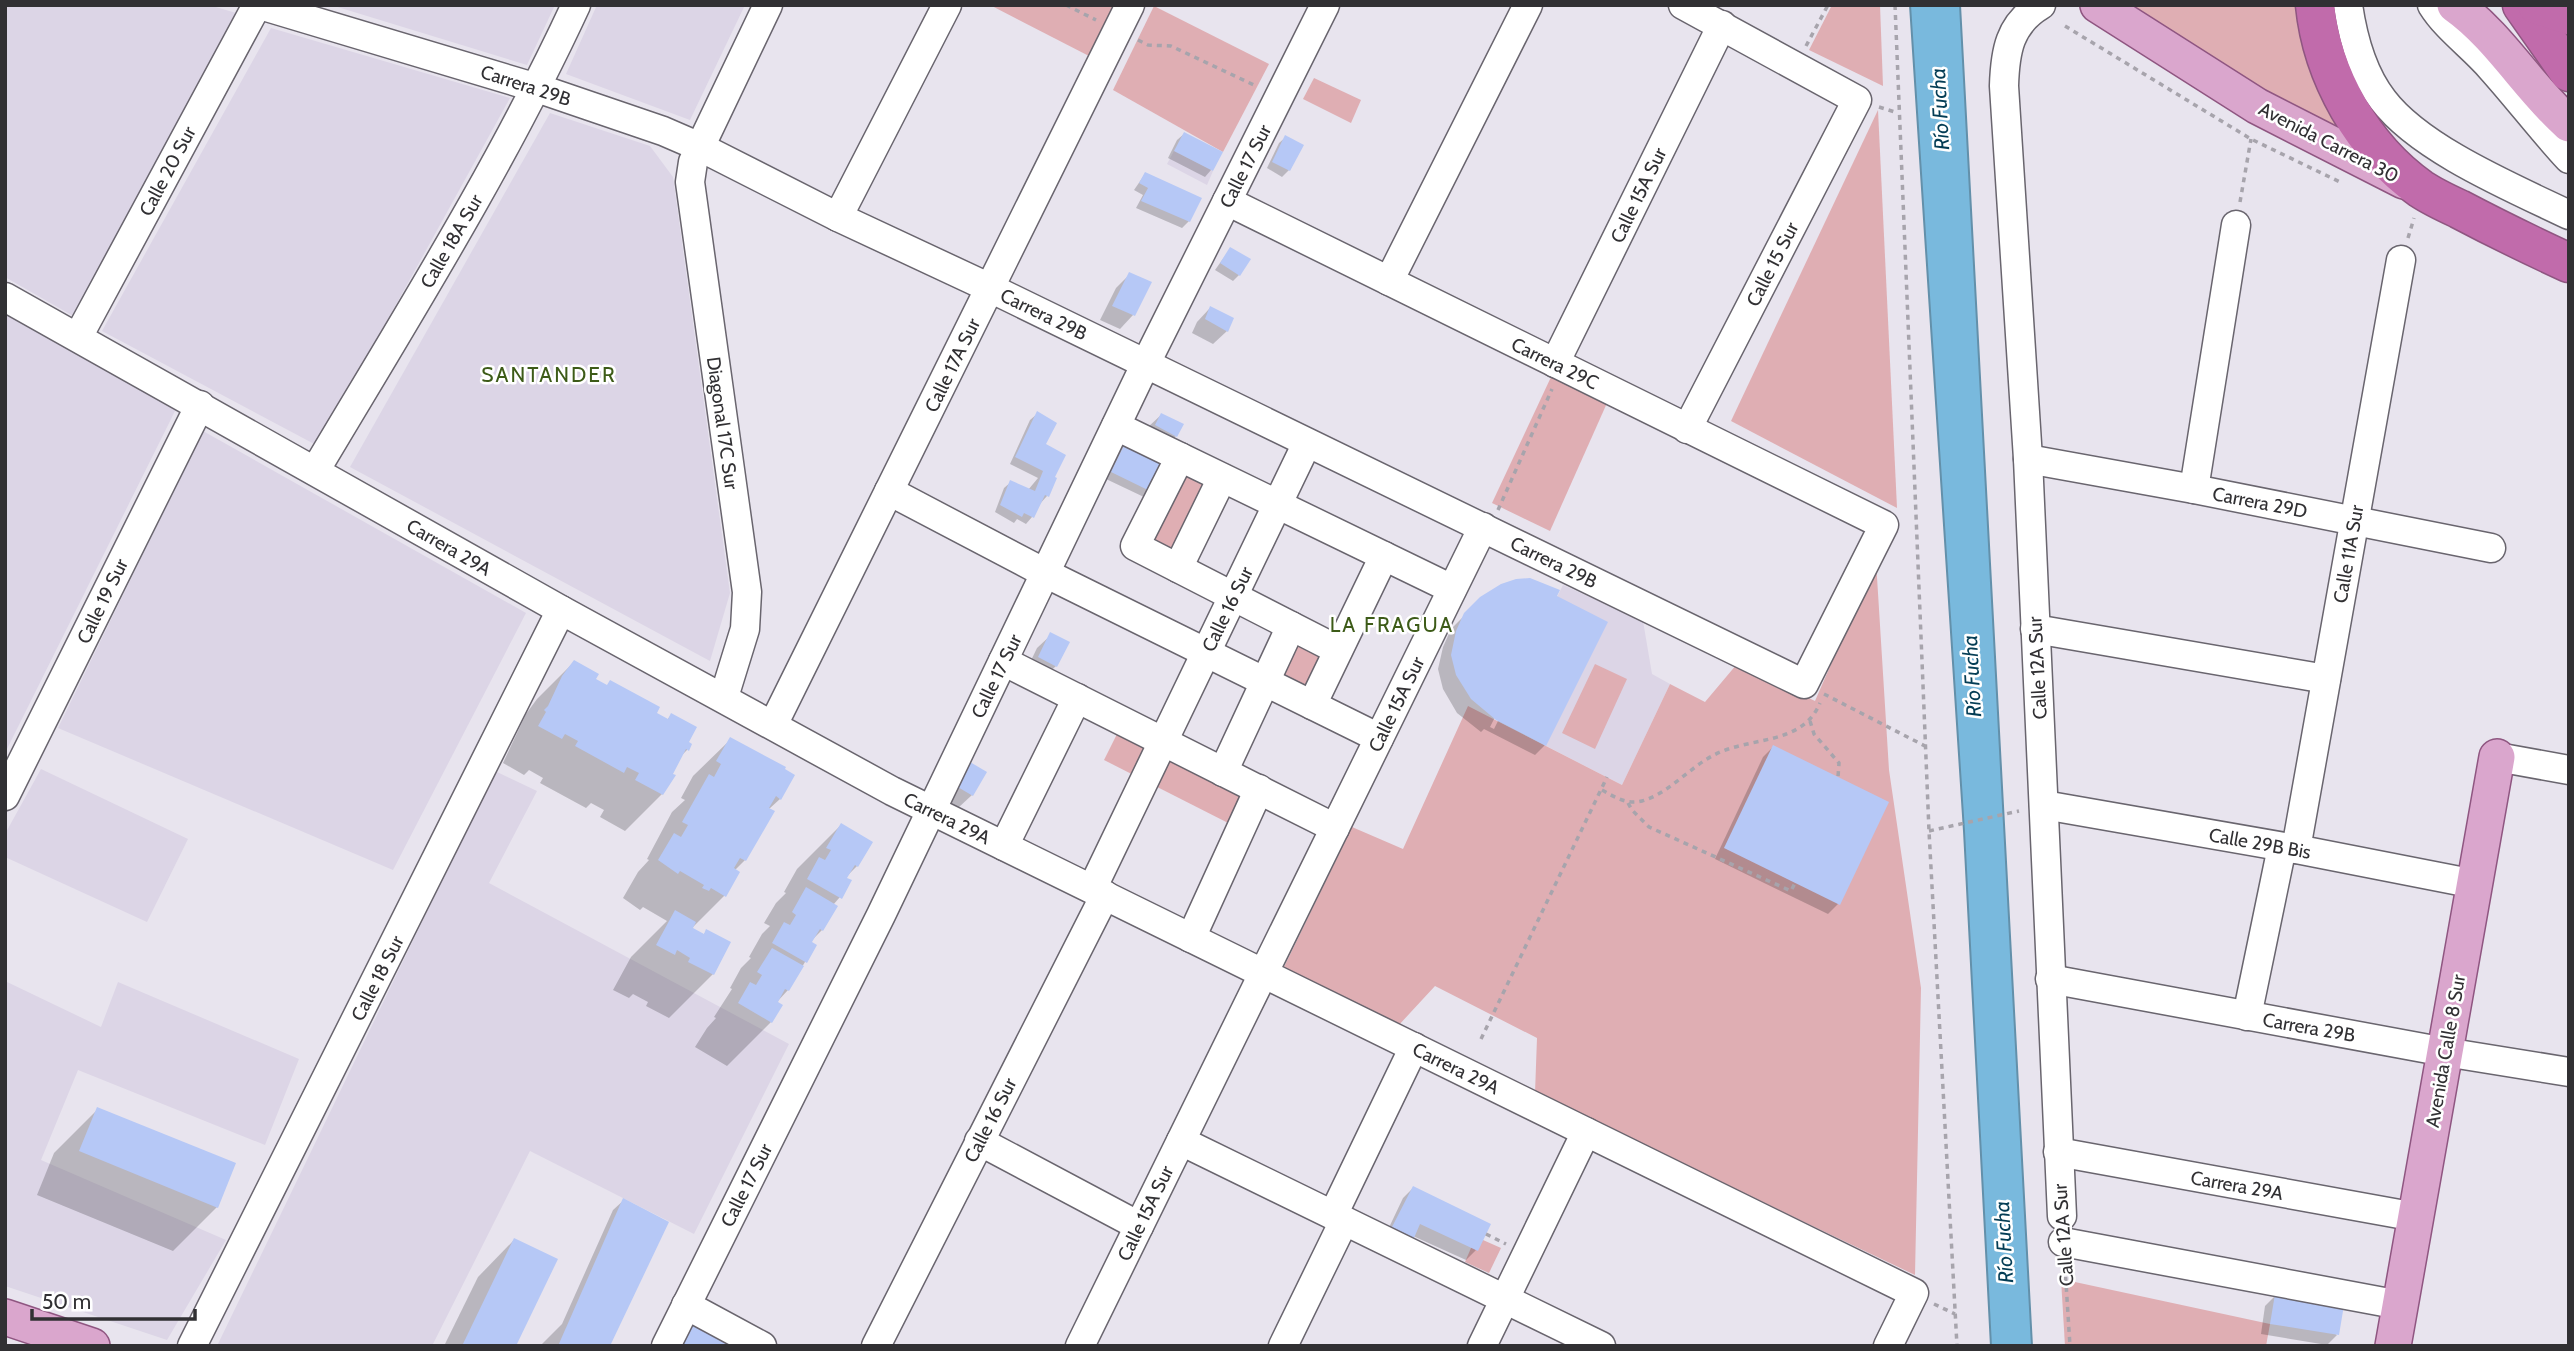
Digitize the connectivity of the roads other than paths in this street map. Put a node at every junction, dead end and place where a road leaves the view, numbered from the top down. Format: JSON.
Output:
{"nodes":[{"id":1,"x":258,"y":5,"type":"edge"},
{"id":2,"x":576,"y":5,"type":"edge"},
{"id":3,"x":768,"y":5,"type":"edge"},
{"id":4,"x":947,"y":5,"type":"edge"},
{"id":5,"x":1130,"y":5,"type":"edge"},
{"id":6,"x":1325,"y":5,"type":"edge"},
{"id":7,"x":1528,"y":5,"type":"edge"},
{"id":8,"x":1683,"y":5,"type":"edge"},
{"id":9,"x":2041,"y":5,"type":"edge"},
{"id":10,"x":2098,"y":5,"type":"edge"},
{"id":11,"x":2315,"y":5,"type":"edge"},
{"id":12,"x":2348,"y":5,"type":"edge"},
{"id":13,"x":2432,"y":5,"type":"edge"},
{"id":14,"x":2455,"y":5,"type":"edge"},
{"id":15,"x":2522,"y":5,"type":"edge"},
{"id":16,"x":2537,"y":5,"type":"edge"},
{"id":17,"x":2569,"y":15,"type":"edge"},
{"id":18,"x":1722,"y":25,"type":"junction"},
{"id":19,"x":2569,"y":72,"type":"edge"},
{"id":20,"x":537,"y":88,"type":"junction"},
{"id":21,"x":2569,"y":124,"type":"edge"},
{"id":22,"x":700,"y":148,"type":"junction"},
{"id":23,"x":2569,"y":159,"type":"edge"},
{"id":24,"x":2423,"y":190,"type":"junction"},
{"id":25,"x":1227,"y":201,"type":"junction"},
{"id":26,"x":2569,"y":215,"type":"edge"},
{"id":27,"x":838,"y":217,"type":"junction"},
{"id":28,"x":2236,"y":225,"type":"road end"},
{"id":29,"x":2401,"y":260,"type":"dead end"},
{"id":30,"x":2569,"y":263,"type":"edge"},
{"id":31,"x":1389,"y":281,"type":"junction"},
{"id":32,"x":990,"y":288,"type":"junction"},
{"id":33,"x":5,"y":297,"type":"edge"},
{"id":34,"x":78,"y":337,"type":"junction"},
{"id":35,"x":1146,"y":363,"type":"junction"},
{"id":36,"x":1555,"y":363,"type":"junction"},
{"id":37,"x":200,"y":405,"type":"junction"},
{"id":38,"x":1116,"y":426,"type":"junction"},
{"id":39,"x":1687,"y":429,"type":"junction"},
{"id":40,"x":1307,"y":443,"type":"junction"},
{"id":41,"x":1180,"y":457,"type":"junction"},
{"id":42,"x":2028,"y":459,"type":"junction"},
{"id":43,"x":315,"y":471,"type":"junction"},
{"id":44,"x":1222,"y":478,"type":"junction"},
{"id":45,"x":2194,"y":489,"type":"junction"},
{"id":46,"x":890,"y":491,"type":"junction"},
{"id":47,"x":1278,"y":504,"type":"junction"},
{"id":48,"x":2354,"y":520,"type":"junction"},
{"id":49,"x":1483,"y":527,"type":"junction"},
{"id":50,"x":2491,"y":548,"type":"dead end"},
{"id":51,"x":1384,"y":556,"type":"junction"},
{"id":52,"x":1178,"y":568,"type":"junction"},
{"id":53,"x":1045,"y":573,"type":"junction"},
{"id":54,"x":1452,"y":589,"type":"junction"},
{"id":55,"x":1233,"y":596,"type":"junction"},
{"id":56,"x":561,"y":610,"type":"junction"},
{"id":57,"x":1291,"y":626,"type":"junction"},
{"id":58,"x":2035,"y":629,"type":"junction"},
{"id":59,"x":1338,"y":650,"type":"junction"},
{"id":60,"x":1206,"y":653,"type":"junction"},
{"id":61,"x":1003,"y":661,"type":"junction"},
{"id":62,"x":2326,"y":679,"type":"junction"},
{"id":63,"x":1265,"y":682,"type":"junction"},
{"id":64,"x":1814,"y":689,"type":"joint"},
{"id":65,"x":724,"y":697,"type":"junction"},
{"id":66,"x":1077,"y":698,"type":"junction"},
{"id":67,"x":1312,"y":705,"type":"junction"},
{"id":68,"x":774,"y":725,"type":"junction"},
{"id":69,"x":1379,"y":738,"type":"junction"},
{"id":70,"x":1163,"y":741,"type":"junction"},
{"id":71,"x":2497,"y":757,"type":"joint"},
{"id":72,"x":2569,"y":769,"type":"edge"},
{"id":73,"x":1223,"y":772,"type":"junction"},
{"id":74,"x":1259,"y":789,"type":"junction"},
{"id":75,"x":5,"y":796,"type":"edge"},
{"id":76,"x":2044,"y":805,"type":"junction"},
{"id":77,"x":932,"y":810,"type":"junction"},
{"id":78,"x":1335,"y":828,"type":"junction"},
{"id":79,"x":1004,"y":846,"type":"junction"},
{"id":80,"x":2289,"y":848,"type":"junction"},
{"id":81,"x":2474,"y":884,"type":"junction"},
{"id":82,"x":1098,"y":892,"type":"junction"},
{"id":83,"x":1191,"y":938,"type":"junction"},
{"id":84,"x":1263,"y":973,"type":"junction"},
{"id":85,"x":2050,"y":979,"type":"junction"},
{"id":86,"x":2247,"y":1016,"type":"junction"},
{"id":87,"x":1414,"y":1047,"type":"junction"},
{"id":88,"x":2445,"y":1052,"type":"junction"},
{"id":89,"x":2569,"y":1072,"type":"edge"},
{"id":90,"x":1586,"y":1132,"type":"junction"},
{"id":91,"x":979,"y":1141,"type":"junction"},
{"id":92,"x":1181,"y":1141,"type":"junction"},
{"id":93,"x":2058,"y":1152,"type":"junction"},
{"id":94,"x":2416,"y":1217,"type":"junction"},
{"id":95,"x":1338,"y":1218,"type":"junction"},
{"id":96,"x":1139,"y":1226,"type":"junction"},
{"id":97,"x":1505,"y":1299,"type":"junction"},
{"id":98,"x":686,"y":1305,"type":"junction"},
{"id":99,"x":2400,"y":1305,"type":"junction"},
{"id":100,"x":5,"y":1317,"type":"edge"},
{"id":101,"x":92,"y":1346,"type":"edge"},
{"id":102,"x":192,"y":1346,"type":"edge"},
{"id":103,"x":666,"y":1346,"type":"edge"},
{"id":104,"x":762,"y":1346,"type":"edge"},
{"id":105,"x":876,"y":1346,"type":"edge"},
{"id":106,"x":1080,"y":1346,"type":"edge"},
{"id":107,"x":1283,"y":1346,"type":"edge"},
{"id":108,"x":1482,"y":1346,"type":"edge"},
{"id":109,"x":1601,"y":1346,"type":"edge"},
{"id":110,"x":1888,"y":1346,"type":"edge"},
{"id":111,"x":2393,"y":1346,"type":"edge"}],
"edges":[{"from":1,"to":20,"type":"street","name":"Carrera 29B"},
{"from":1,"to":34,"type":"street","name":"Calle 20 Sur"},
{"from":2,"to":20,"type":"street","name":"Calle 18A Sur"},
{"from":3,"to":22,"type":"street"},
{"from":4,"to":27,"type":"street"},
{"from":5,"to":32,"type":"street","name":"Calle 17A Sur"},
{"from":6,"to":25,"type":"street","name":"Calle 17 Sur"},
{"from":7,"to":31,"type":"street"},
{"from":8,"to":18,"type":"street"},
{"from":9,"to":42,"type":"street","name":"Calle 12A Sur"},
{"from":10,"to":24,"type":"main road","name":"Avenida Carrera 30"},
{"from":11,"to":24,"type":"highway"},
{"from":12,"to":26,"type":"street"},
{"from":13,"to":23,"type":"street"},
{"from":14,"to":21,"type":"main road"},
{"from":15,"to":19,"type":"highway"},
{"from":16,"to":17,"type":"highway"},
{"from":18,"to":36,"type":"street","name":"Calle 15A Sur"},
{"from":18,"to":39,"type":"street","name":"Calle 15 Sur"},
{"from":20,"to":22,"type":"street","name":"Carrera 29B"},
{"from":20,"to":43,"type":"street","name":"Calle 18A Sur"},
{"from":22,"to":27,"type":"street","name":"Carrera 29B"},
{"from":22,"to":65,"type":"street","name":"Diagonal 17C Sur"},
{"from":24,"to":30,"type":"highway","name":"Avenida Carrera 30"},
{"from":25,"to":31,"type":"street","name":"Carrera 29C"},
{"from":25,"to":35,"type":"street","name":"Calle 17 Sur"},
{"from":27,"to":32,"type":"street","name":"Carrera 29B"},
{"from":28,"to":45,"type":"street"},
{"from":29,"to":48,"type":"street","name":"Calle 11A Sur"},
{"from":31,"to":36,"type":"street","name":"Carrera 29C"},
{"from":32,"to":35,"type":"street","name":"Carrera 29B"},
{"from":32,"to":46,"type":"street","name":"Calle 17A Sur"},
{"from":33,"to":34,"type":"street","name":"Carrera 29A"},
{"from":34,"to":37,"type":"street","name":"Carrera 29A"},
{"from":35,"to":38,"type":"street","name":"Calle 17 Sur"},
{"from":35,"to":40,"type":"street","name":"Carrera 29B"},
{"from":36,"to":39,"type":"street","name":"Carrera 29C"},
{"from":37,"to":43,"type":"street","name":"Carrera 29A"},
{"from":37,"to":75,"type":"street","name":"Calle 19 Sur"},
{"from":38,"to":41,"type":"street"},
{"from":38,"to":53,"type":"street","name":"Calle 17 Sur"},
{"from":39,"to":64,"type":"street","name":"Carrera 29C"},
{"from":40,"to":47,"type":"street","name":"Calle 16 Sur"},
{"from":40,"to":49,"type":"street","name":"Carrera 29B"},
{"from":41,"to":44,"type":"street"},
{"from":41,"to":52,"type":"street"},
{"from":42,"to":45,"type":"street","name":"Carrera 29D"},
{"from":42,"to":58,"type":"street","name":"Calle 12A Sur"},
{"from":43,"to":56,"type":"street","name":"Carrera 29A"},
{"from":44,"to":47,"type":"street"},
{"from":44,"to":52,"type":"street"},
{"from":45,"to":48,"type":"street","name":"Carrera 29D"},
{"from":46,"to":53,"type":"street"},
{"from":46,"to":68,"type":"street","name":"Calle 17A Sur"},
{"from":47,"to":51,"type":"street"},
{"from":47,"to":55,"type":"street","name":"Calle 16 Sur"},
{"from":48,"to":50,"type":"street","name":"Carrera 29D"},
{"from":48,"to":62,"type":"street","name":"Calle 11A Sur"},
{"from":49,"to":54,"type":"street","name":"Calle 15A Sur"},
{"from":49,"to":64,"type":"street","name":"Carrera 29B"},
{"from":51,"to":54,"type":"street"},
{"from":51,"to":59,"type":"street"},
{"from":52,"to":55,"type":"street"},
{"from":53,"to":60,"type":"street"},
{"from":53,"to":61,"type":"street","name":"Calle 17 Sur"},
{"from":54,"to":69,"type":"street","name":"Calle 15A Sur"},
{"from":55,"to":57,"type":"street"},
{"from":55,"to":60,"type":"street","name":"Calle 16 Sur"},
{"from":56,"to":65,"type":"street","name":"Carrera 29A"},
{"from":56,"to":102,"type":"street","name":"Calle 18 Sur"},
{"from":57,"to":59,"type":"street"},
{"from":57,"to":63,"type":"street"},
{"from":58,"to":62,"type":"street"},
{"from":58,"to":76,"type":"street","name":"Calle 12A Sur"},
{"from":59,"to":67,"type":"street"},
{"from":60,"to":63,"type":"street"},
{"from":60,"to":70,"type":"street","name":"Calle 16 Sur"},
{"from":61,"to":66,"type":"street"},
{"from":61,"to":77,"type":"street","name":"Calle 17 Sur"},
{"from":62,"to":80,"type":"street","name":"Calle 11A Sur"},
{"from":63,"to":67,"type":"street"},
{"from":63,"to":73,"type":"street"},
{"from":65,"to":68,"type":"street","name":"Carrera 29A"},
{"from":66,"to":70,"type":"street"},
{"from":66,"to":79,"type":"street"},
{"from":67,"to":69,"type":"street"},
{"from":68,"to":77,"type":"street","name":"Carrera 29A"},
{"from":69,"to":78,"type":"street","name":"Calle 15A Sur"},
{"from":70,"to":73,"type":"street"},
{"from":70,"to":82,"type":"street","name":"Calle 16 Sur"},
{"from":71,"to":72,"type":"street"},
{"from":71,"to":81,"type":"main road","name":"Avenida Calle 8 Sur"},
{"from":73,"to":74,"type":"street"},
{"from":74,"to":78,"type":"street"},
{"from":74,"to":83,"type":"street"},
{"from":76,"to":80,"type":"street","name":"Calle 29B Bis"},
{"from":76,"to":85,"type":"street","name":"Calle 12A Sur"},
{"from":77,"to":79,"type":"street","name":"Carrera 29A"},
{"from":77,"to":98,"type":"street","name":"Calle 17 Sur"},
{"from":78,"to":84,"type":"street","name":"Calle 15A Sur"},
{"from":79,"to":82,"type":"street","name":"Carrera 29A"},
{"from":80,"to":81,"type":"street","name":"Calle 29B Bis"},
{"from":80,"to":86,"type":"street","name":"Calle 11A Sur"},
{"from":81,"to":88,"type":"main road","name":"Avenida Calle 8 Sur"},
{"from":82,"to":83,"type":"street","name":"Carrera 29A"},
{"from":82,"to":91,"type":"street","name":"Calle 16 Sur"},
{"from":83,"to":84,"type":"street","name":"Carrera 29A"},
{"from":84,"to":87,"type":"street","name":"Carrera 29A"},
{"from":84,"to":92,"type":"street","name":"Calle 15A Sur"},
{"from":85,"to":86,"type":"street","name":"Carrera 29B"},
{"from":85,"to":93,"type":"street","name":"Calle 12A Sur"},
{"from":86,"to":88,"type":"street","name":"Carrera 29B"},
{"from":87,"to":90,"type":"street","name":"Carrera 29A"},
{"from":87,"to":95,"type":"street"},
{"from":88,"to":89,"type":"street","name":"Carrera 29B"},
{"from":88,"to":94,"type":"main road","name":"Avenida Calle 8 Sur"},
{"from":90,"to":97,"type":"street"},
{"from":90,"to":110,"type":"street","name":"Carrera 29A"},
{"from":91,"to":96,"type":"street"},
{"from":91,"to":105,"type":"street","name":"Calle 16 Sur"},
{"from":92,"to":95,"type":"street"},
{"from":92,"to":96,"type":"street","name":"Calle 15A Sur"},
{"from":93,"to":94,"type":"street","name":"Carrera 29A"},
{"from":93,"to":99,"type":"street","name":"Calle 12A Sur"},
{"from":94,"to":99,"type":"main road","name":"Avenida Calle 8 Sur"},
{"from":95,"to":97,"type":"street"},
{"from":95,"to":107,"type":"street"},
{"from":96,"to":106,"type":"street","name":"Calle 15A Sur"},
{"from":97,"to":108,"type":"street"},
{"from":97,"to":109,"type":"street"},
{"from":98,"to":103,"type":"street","name":"Calle 17 Sur"},
{"from":98,"to":104,"type":"street"},
{"from":99,"to":111,"type":"main road","name":"Avenida Calle 8 Sur"},
{"from":100,"to":101,"type":"main road"}]}
